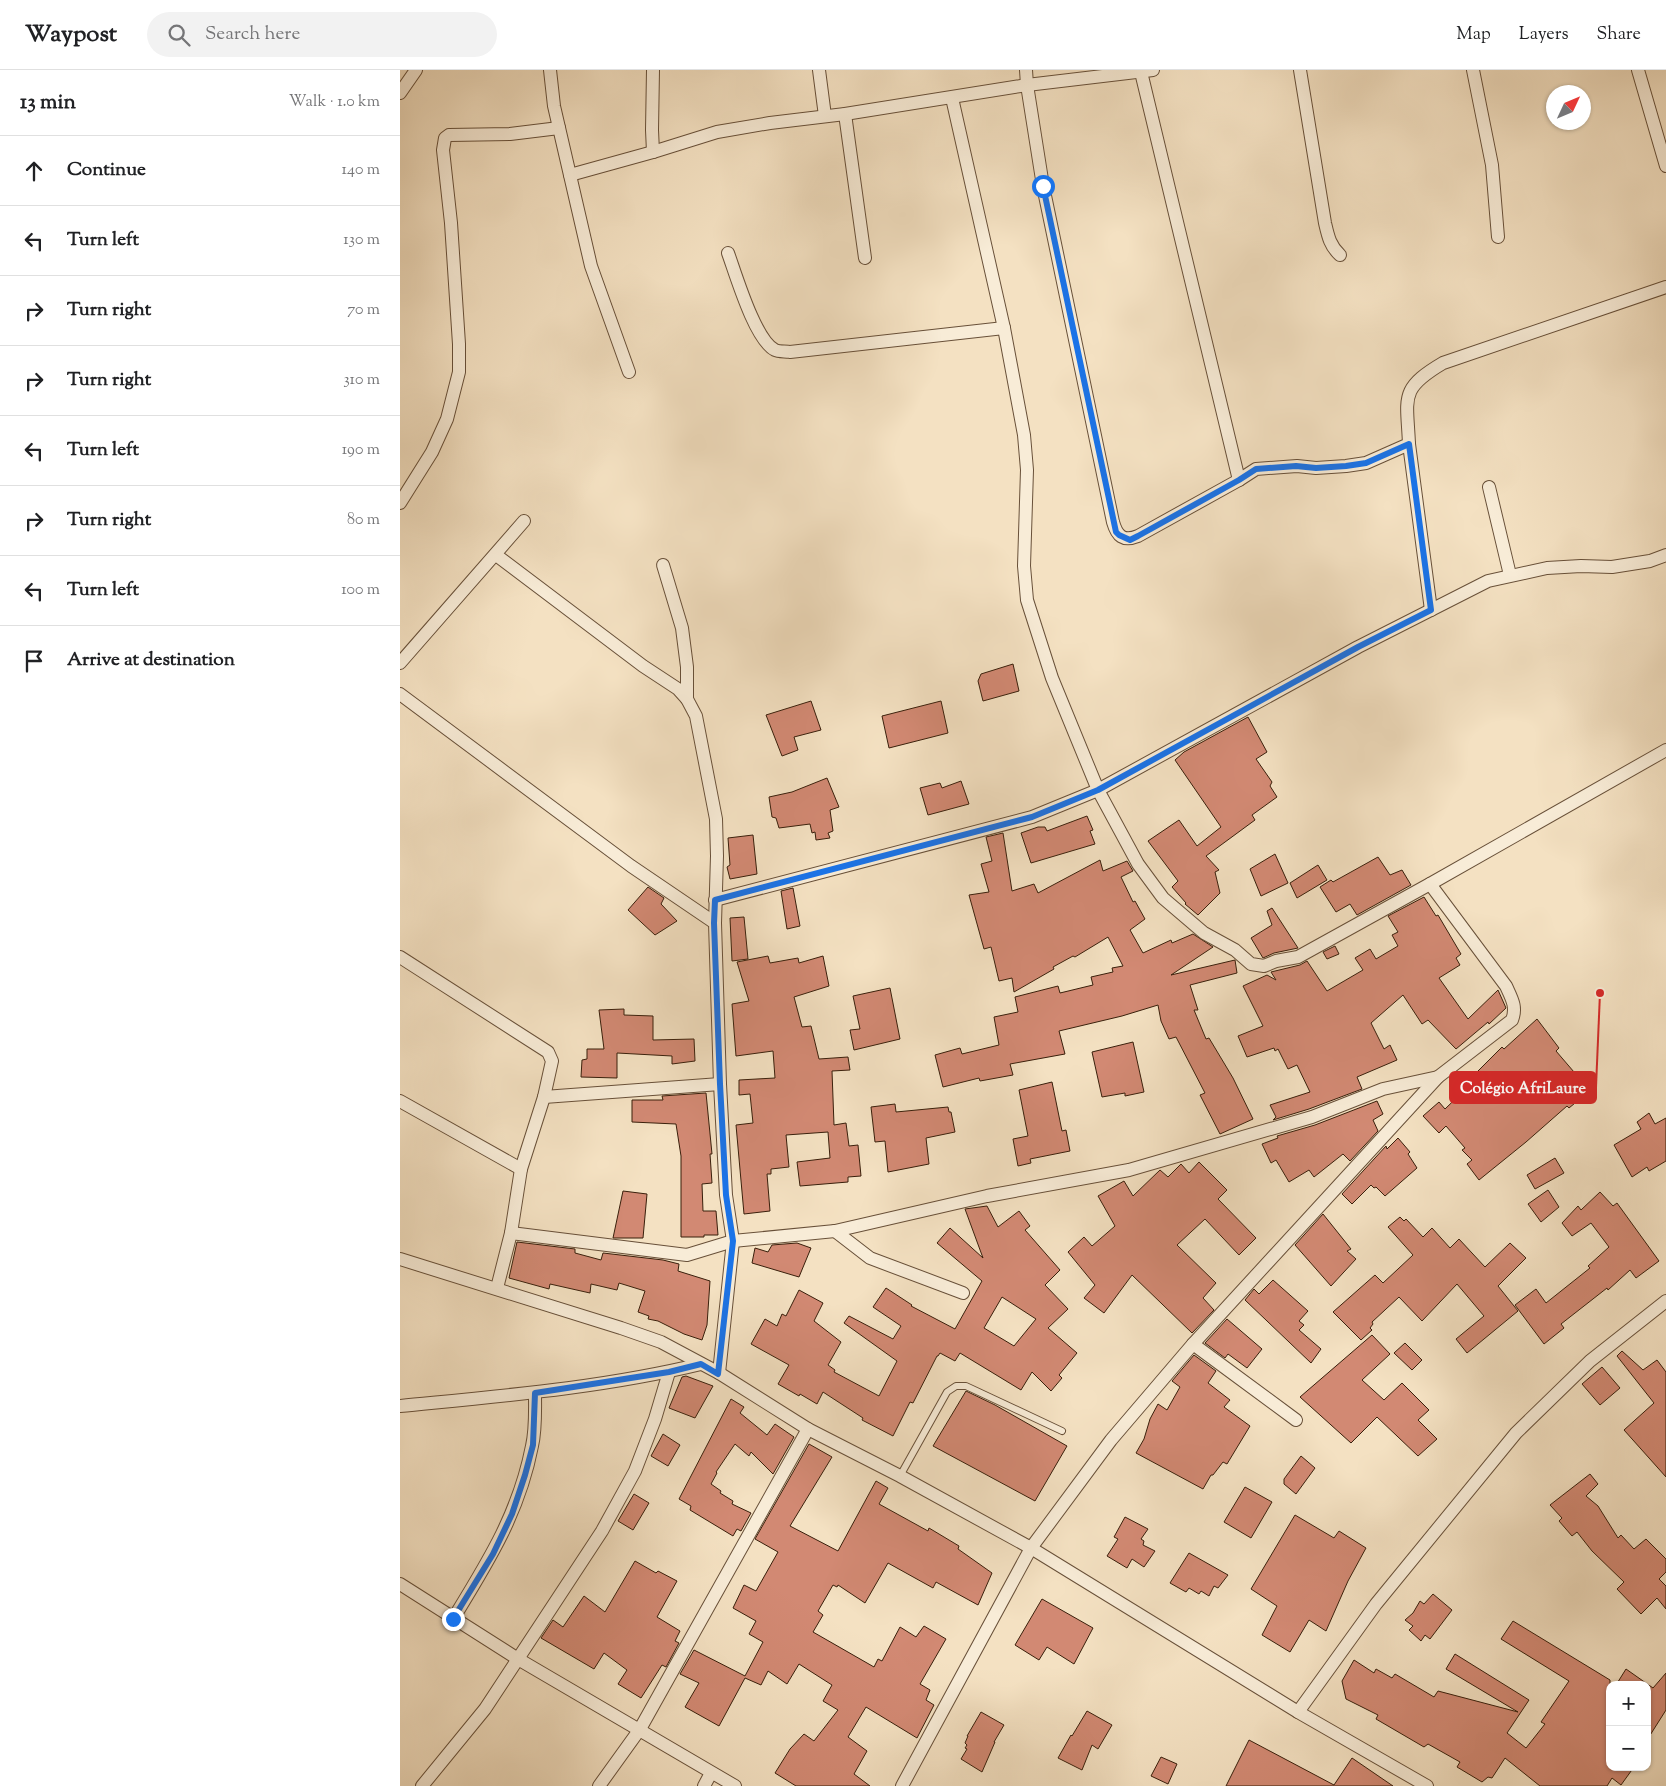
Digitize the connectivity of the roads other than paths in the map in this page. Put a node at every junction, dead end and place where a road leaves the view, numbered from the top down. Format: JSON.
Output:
{"nodes":[{"id":1,"x":416,"y":70,"type":"edge"},
{"id":2,"x":550,"y":70,"type":"edge"},
{"id":3,"x":653,"y":70,"type":"edge"},
{"id":4,"x":819,"y":70,"type":"edge"},
{"id":5,"x":1026,"y":70,"type":"edge"},
{"id":6,"x":1300,"y":70,"type":"edge"},
{"id":7,"x":1473,"y":70,"type":"edge"},
{"id":8,"x":1638,"y":70,"type":"edge"},
{"id":9,"x":1147,"y":71,"type":"edge"},
{"id":10,"x":1027,"y":85,"type":"junction"},
{"id":11,"x":400,"y":93,"type":"edge"},
{"id":12,"x":952,"y":98,"type":"junction"},
{"id":13,"x":845,"y":114,"type":"junction"},
{"id":14,"x":826,"y":116,"type":"junction"},
{"id":15,"x":559,"y":128,"type":"junction"},
{"id":16,"x":653,"y":152,"type":"junction"},
{"id":17,"x":1666,"y":166,"type":"edge"},
{"id":18,"x":570,"y":175,"type":"junction"},
{"id":19,"x":1498,"y":237,"type":"dead end"},
{"id":20,"x":728,"y":253,"type":"dead end"},
{"id":21,"x":1340,"y":255,"type":"dead end"},
{"id":22,"x":865,"y":258,"type":"dead end"},
{"id":23,"x":1666,"y":287,"type":"edge"},
{"id":24,"x":1004,"y":328,"type":"junction"},
{"id":25,"x":628,"y":372,"type":"dead end"},
{"id":26,"x":1409,"y":444,"type":"junction"},
{"id":27,"x":1239,"y":480,"type":"junction"},
{"id":28,"x":1489,"y":487,"type":"dead end"},
{"id":29,"x":400,"y":503,"type":"edge"},
{"id":30,"x":524,"y":521,"type":"dead end"},
{"id":31,"x":496,"y":555,"type":"junction"},
{"id":32,"x":1666,"y":555,"type":"edge"},
{"id":33,"x":663,"y":565,"type":"dead end"},
{"id":34,"x":1510,"y":575,"type":"junction"},
{"id":35,"x":1431,"y":610,"type":"junction"},
{"id":36,"x":400,"y":663,"type":"edge"},
{"id":37,"x":400,"y":694,"type":"edge"},
{"id":38,"x":687,"y":699,"type":"junction"},
{"id":39,"x":1666,"y":750,"type":"edge"},
{"id":40,"x":1098,"y":790,"type":"junction"},
{"id":41,"x":1430,"y":884,"type":"junction"},
{"id":42,"x":715,"y":900,"type":"junction"},
{"id":43,"x":714,"y":923,"type":"junction"},
{"id":44,"x":400,"y":957,"type":"edge"},
{"id":45,"x":1438,"y":1077,"type":"junction"},
{"id":46,"x":720,"y":1084,"type":"junction"},
{"id":47,"x":544,"y":1096,"type":"junction"},
{"id":48,"x":400,"y":1100,"type":"edge"},
{"id":49,"x":521,"y":1169,"type":"junction"},
{"id":50,"x":835,"y":1231,"type":"junction"},
{"id":51,"x":511,"y":1232,"type":"junction"},
{"id":52,"x":733,"y":1241,"type":"junction"},
{"id":53,"x":400,"y":1259,"type":"edge"},
{"id":54,"x":497,"y":1288,"type":"junction"},
{"id":55,"x":963,"y":1293,"type":"dead end"},
{"id":56,"x":1666,"y":1301,"type":"edge"},
{"id":57,"x":1193,"y":1344,"type":"junction"},
{"id":58,"x":701,"y":1364,"type":"junction"},
{"id":59,"x":669,"y":1372,"type":"junction"},
{"id":60,"x":718,"y":1374,"type":"junction"},
{"id":61,"x":535,"y":1393,"type":"junction"},
{"id":62,"x":400,"y":1406,"type":"edge"},
{"id":63,"x":1296,"y":1420,"type":"dead end"},
{"id":64,"x":808,"y":1429,"type":"junction"},
{"id":65,"x":1062,"y":1431,"type":"dead end"},
{"id":66,"x":900,"y":1476,"type":"junction"},
{"id":67,"x":1031,"y":1548,"type":"junction"},
{"id":68,"x":400,"y":1584,"type":"edge"},
{"id":69,"x":453,"y":1619,"type":"junction"},
{"id":70,"x":518,"y":1659,"type":"junction"},
{"id":71,"x":1298,"y":1712,"type":"junction"},
{"id":72,"x":640,"y":1729,"type":"junction"},
{"id":73,"x":711,"y":1773,"type":"junction"},
{"id":74,"x":422,"y":1786,"type":"edge"},
{"id":75,"x":599,"y":1786,"type":"edge"},
{"id":76,"x":704,"y":1786,"type":"edge"},
{"id":77,"x":735,"y":1786,"type":"edge"},
{"id":78,"x":902,"y":1786,"type":"edge"},
{"id":79,"x":1427,"y":1786,"type":"edge"}],
"edges":[{"from":1,"to":11,"type":"street"},
{"from":2,"to":15,"type":"street"},
{"from":3,"to":16,"type":"street"},
{"from":4,"to":14,"type":"street"},
{"from":5,"to":10,"type":"street"},
{"from":6,"to":21,"type":"street"},
{"from":7,"to":19,"type":"street"},
{"from":8,"to":17,"type":"street"},
{"from":9,"to":10,"type":"street"},
{"from":9,"to":27,"type":"street"},
{"from":10,"to":12,"type":"street"},
{"from":10,"to":27,"type":"street"},
{"from":12,"to":13,"type":"street"},
{"from":12,"to":24,"type":"street"},
{"from":13,"to":14,"type":"street"},
{"from":13,"to":22,"type":"street"},
{"from":14,"to":16,"type":"street"},
{"from":15,"to":18,"type":"street"},
{"from":15,"to":29,"type":"street"},
{"from":16,"to":18,"type":"street"},
{"from":18,"to":25,"type":"street"},
{"from":20,"to":24,"type":"street"},
{"from":23,"to":26,"type":"street"},
{"from":24,"to":40,"type":"street"},
{"from":26,"to":27,"type":"street"},
{"from":26,"to":35,"type":"street"},
{"from":28,"to":34,"type":"street"},
{"from":30,"to":31,"type":"street"},
{"from":31,"to":36,"type":"street"},
{"from":31,"to":38,"type":"street"},
{"from":32,"to":34,"type":"street"},
{"from":33,"to":38,"type":"street"},
{"from":34,"to":35,"type":"street"},
{"from":35,"to":40,"type":"street"},
{"from":37,"to":43,"type":"street"},
{"from":38,"to":42,"type":"street"},
{"from":39,"to":41,"type":"street"},
{"from":40,"to":41,"type":"street"},
{"from":40,"to":42,"type":"street"},
{"from":41,"to":45,"type":"street"},
{"from":42,"to":43,"type":"street"},
{"from":43,"to":46,"type":"street"},
{"from":44,"to":47,"type":"street"},
{"from":45,"to":50,"type":"street"},
{"from":45,"to":57,"type":"street"},
{"from":46,"to":47,"type":"street"},
{"from":46,"to":52,"type":"street"},
{"from":47,"to":49,"type":"street"},
{"from":48,"to":49,"type":"street"},
{"from":49,"to":51,"type":"street"},
{"from":50,"to":52,"type":"street"},
{"from":50,"to":55,"type":"street"},
{"from":51,"to":52,"type":"street"},
{"from":51,"to":54,"type":"street"},
{"from":52,"to":60,"type":"street"},
{"from":53,"to":54,"type":"street"},
{"from":54,"to":58,"type":"street"},
{"from":56,"to":71,"type":"street"},
{"from":57,"to":63,"type":"street"},
{"from":57,"to":67,"type":"street"},
{"from":58,"to":59,"type":"street"},
{"from":58,"to":60,"type":"street"},
{"from":59,"to":61,"type":"street"},
{"from":59,"to":70,"type":"street"},
{"from":60,"to":64,"type":"street"},
{"from":61,"to":62,"type":"street"},
{"from":61,"to":69,"type":"street"},
{"from":64,"to":66,"type":"street"},
{"from":64,"to":72,"type":"street"},
{"from":65,"to":66,"type":"lane"},
{"from":66,"to":67,"type":"street"},
{"from":67,"to":71,"type":"street"},
{"from":67,"to":78,"type":"street"},
{"from":68,"to":69,"type":"street"},
{"from":69,"to":70,"type":"street"},
{"from":70,"to":72,"type":"street"},
{"from":70,"to":74,"type":"street"},
{"from":71,"to":79,"type":"street"},
{"from":72,"to":73,"type":"street"},
{"from":72,"to":75,"type":"street"},
{"from":73,"to":76,"type":"street"},
{"from":73,"to":77,"type":"street"}]}
